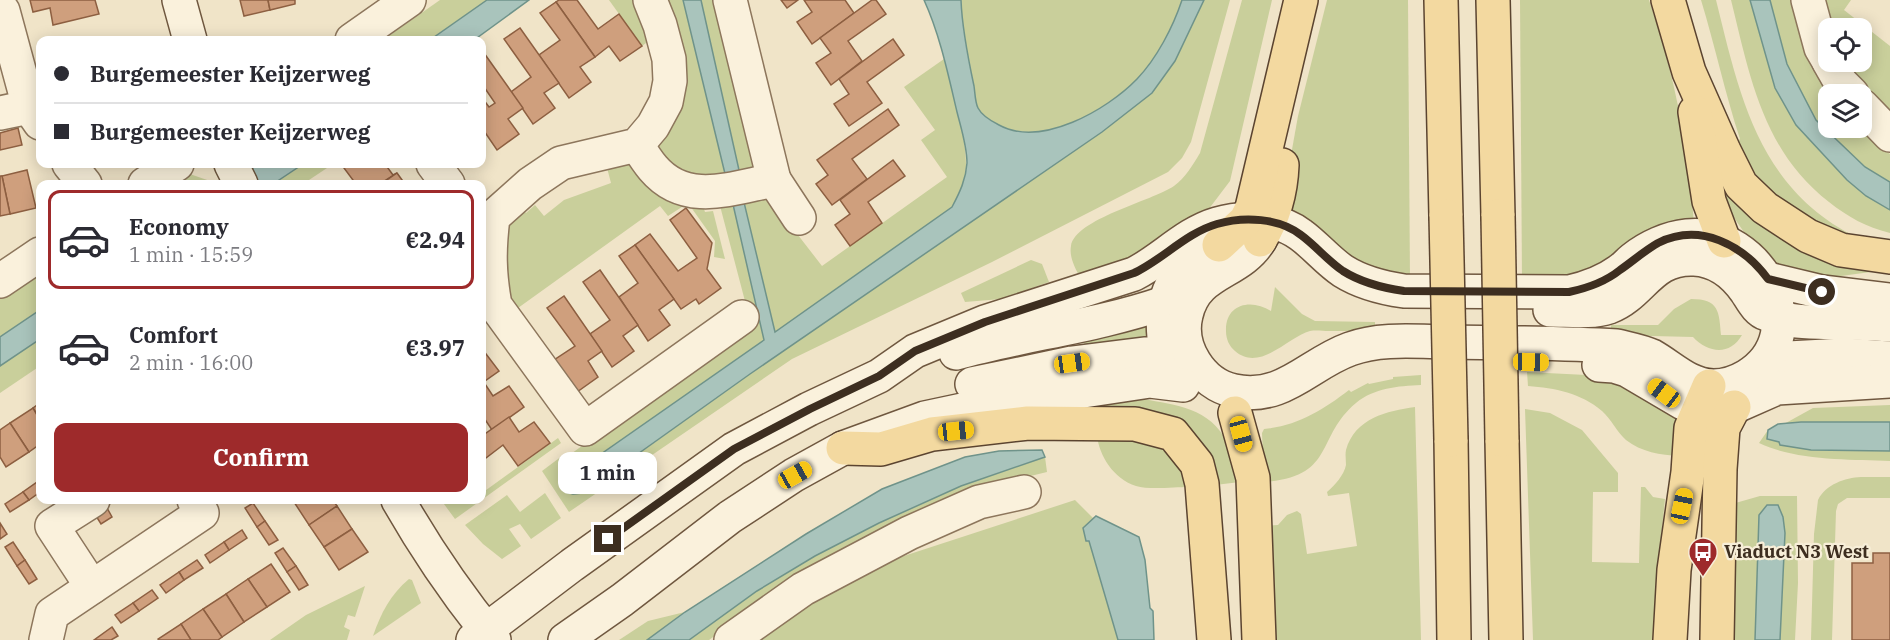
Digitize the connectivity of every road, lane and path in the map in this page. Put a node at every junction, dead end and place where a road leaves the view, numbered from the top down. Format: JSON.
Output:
{"nodes":[{"id":1,"x":179,"y":0,"type":"edge"},
{"id":2,"x":409,"y":0,"type":"edge"},
{"id":3,"x":650,"y":0,"type":"edge"},
{"id":4,"x":730,"y":0,"type":"edge"},
{"id":5,"x":1301,"y":0,"type":"edge"},
{"id":6,"x":1441,"y":0,"type":"edge"},
{"id":7,"x":1493,"y":0,"type":"edge"},
{"id":8,"x":1668,"y":0,"type":"edge"},
{"id":9,"x":1808,"y":0,"type":"edge"},
{"id":10,"x":3,"y":11,"type":"dead end"},
{"id":11,"x":189,"y":36,"type":"edge"},
{"id":12,"x":358,"y":36,"type":"edge"},
{"id":13,"x":1818,"y":37,"type":"edge"},
{"id":14,"x":1284,"y":70,"type":"junction"},
{"id":15,"x":1689,"y":72,"type":"junction"},
{"id":16,"x":23,"y":114,"type":"edge"},
{"id":17,"x":1872,"y":116,"type":"edge"},
{"id":18,"x":1890,"y":135,"type":"edge"},
{"id":19,"x":637,"y":145,"type":"junction"},
{"id":20,"x":171,"y":168,"type":"edge"},
{"id":21,"x":152,"y":180,"type":"edge"},
{"id":22,"x":774,"y":180,"type":"junction"},
{"id":23,"x":487,"y":215,"type":"edge"},
{"id":24,"x":799,"y":218,"type":"dead end"},
{"id":25,"x":1243,"y":230,"type":"junction"},
{"id":26,"x":1724,"y":241,"type":"junction"},
{"id":27,"x":36,"y":257,"type":"edge"},
{"id":28,"x":1890,"y":257,"type":"edge"},
{"id":29,"x":1768,"y":279,"type":"junction"},
{"id":30,"x":0,"y":281,"type":"edge"},
{"id":31,"x":1890,"y":300,"type":"edge"},
{"id":32,"x":1570,"y":301,"type":"junction"},
{"id":33,"x":1164,"y":303,"type":"junction"},
{"id":34,"x":742,"y":317,"type":"dead end"},
{"id":35,"x":1779,"y":317,"type":"junction"},
{"id":36,"x":1890,"y":324,"type":"edge"},
{"id":37,"x":1402,"y":351,"type":"junction"},
{"id":38,"x":1178,"y":353,"type":"junction"},
{"id":39,"x":1890,"y":358,"type":"edge"},
{"id":40,"x":1767,"y":359,"type":"junction"},
{"id":41,"x":879,"y":376,"type":"junction"},
{"id":42,"x":1890,"y":381,"type":"edge"},
{"id":43,"x":1184,"y":385,"type":"junction"},
{"id":44,"x":1705,"y":396,"type":"junction"},
{"id":45,"x":1734,"y":408,"type":"junction"},
{"id":46,"x":1235,"y":413,"type":"junction"},
{"id":47,"x":843,"y":448,"type":"junction"},
{"id":48,"x":1024,"y":492,"type":"dead end"},
{"id":49,"x":87,"y":504,"type":"edge"},
{"id":50,"x":196,"y":504,"type":"edge"},
{"id":51,"x":400,"y":504,"type":"edge"},
{"id":52,"x":92,"y":587,"type":"junction"},
{"id":53,"x":485,"y":637,"type":"edge"},
{"id":54,"x":46,"y":640,"type":"edge"},
{"id":55,"x":565,"y":640,"type":"edge"},
{"id":56,"x":731,"y":640,"type":"edge"},
{"id":57,"x":1214,"y":640,"type":"edge"},
{"id":58,"x":1259,"y":640,"type":"edge"},
{"id":59,"x":1454,"y":640,"type":"edge"},
{"id":60,"x":1506,"y":640,"type":"edge"},
{"id":61,"x":1670,"y":640,"type":"edge"},
{"id":62,"x":1717,"y":640,"type":"edge"}],
"edges":[{"from":1,"to":11,"type":"street"},
{"from":2,"to":12,"type":"street"},
{"from":3,"to":19,"type":"street"},
{"from":4,"to":22,"type":"street"},
{"from":5,"to":14,"type":"main road"},
{"from":6,"to":59,"type":"main road","bridge":true},
{"from":7,"to":60,"type":"main road","bridge":true},
{"from":8,"to":15,"type":"main road"},
{"from":9,"to":13,"type":"street"},
{"from":10,"to":16,"type":"street"},
{"from":14,"to":25,"type":"main road"},
{"from":14,"to":25,"type":"main road"},
{"from":15,"to":26,"type":"main road"},
{"from":15,"to":28,"type":"main road"},
{"from":17,"to":18,"type":"street"},
{"from":19,"to":22,"type":"street"},
{"from":19,"to":23,"type":"street"},
{"from":20,"to":21,"type":"street"},
{"from":22,"to":24,"type":"street"},
{"from":23,"to":34,"type":"street"},
{"from":25,"to":32,"type":"street"},
{"from":25,"to":33,"type":"street"},
{"from":25,"to":38,"type":"street"},
{"from":25,"to":41,"type":"street"},
{"from":26,"to":29,"type":"street"},
{"from":26,"to":32,"type":"street"},
{"from":27,"to":30,"type":"street"},
{"from":29,"to":31,"type":"street"},
{"from":29,"to":35,"type":"street"},
{"from":32,"to":35,"type":"street"},
{"from":33,"to":38,"type":"street"},
{"from":33,"to":41,"type":"street"},
{"from":35,"to":36,"type":"street"},
{"from":35,"to":40,"type":"street"},
{"from":37,"to":38,"type":"street"},
{"from":37,"to":44,"type":"street"},
{"from":37,"to":46,"type":"street"},
{"from":38,"to":43,"type":"street"},
{"from":38,"to":47,"type":"street"},
{"from":39,"to":40,"type":"street"},
{"from":40,"to":44,"type":"street"},
{"from":41,"to":53,"type":"street"},
{"from":42,"to":45,"type":"street"},
{"from":43,"to":46,"type":"street"},
{"from":43,"to":47,"type":"street"},
{"from":44,"to":45,"type":"street"},
{"from":44,"to":61,"type":"main road"},
{"from":45,"to":62,"type":"main road"},
{"from":46,"to":58,"type":"main road"},
{"from":47,"to":55,"type":"street"},
{"from":47,"to":57,"type":"main road"},
{"from":48,"to":56,"type":"street"},
{"from":49,"to":52,"type":"street"},
{"from":50,"to":52,"type":"street"},
{"from":51,"to":53,"type":"street"},
{"from":52,"to":54,"type":"street"}]}
